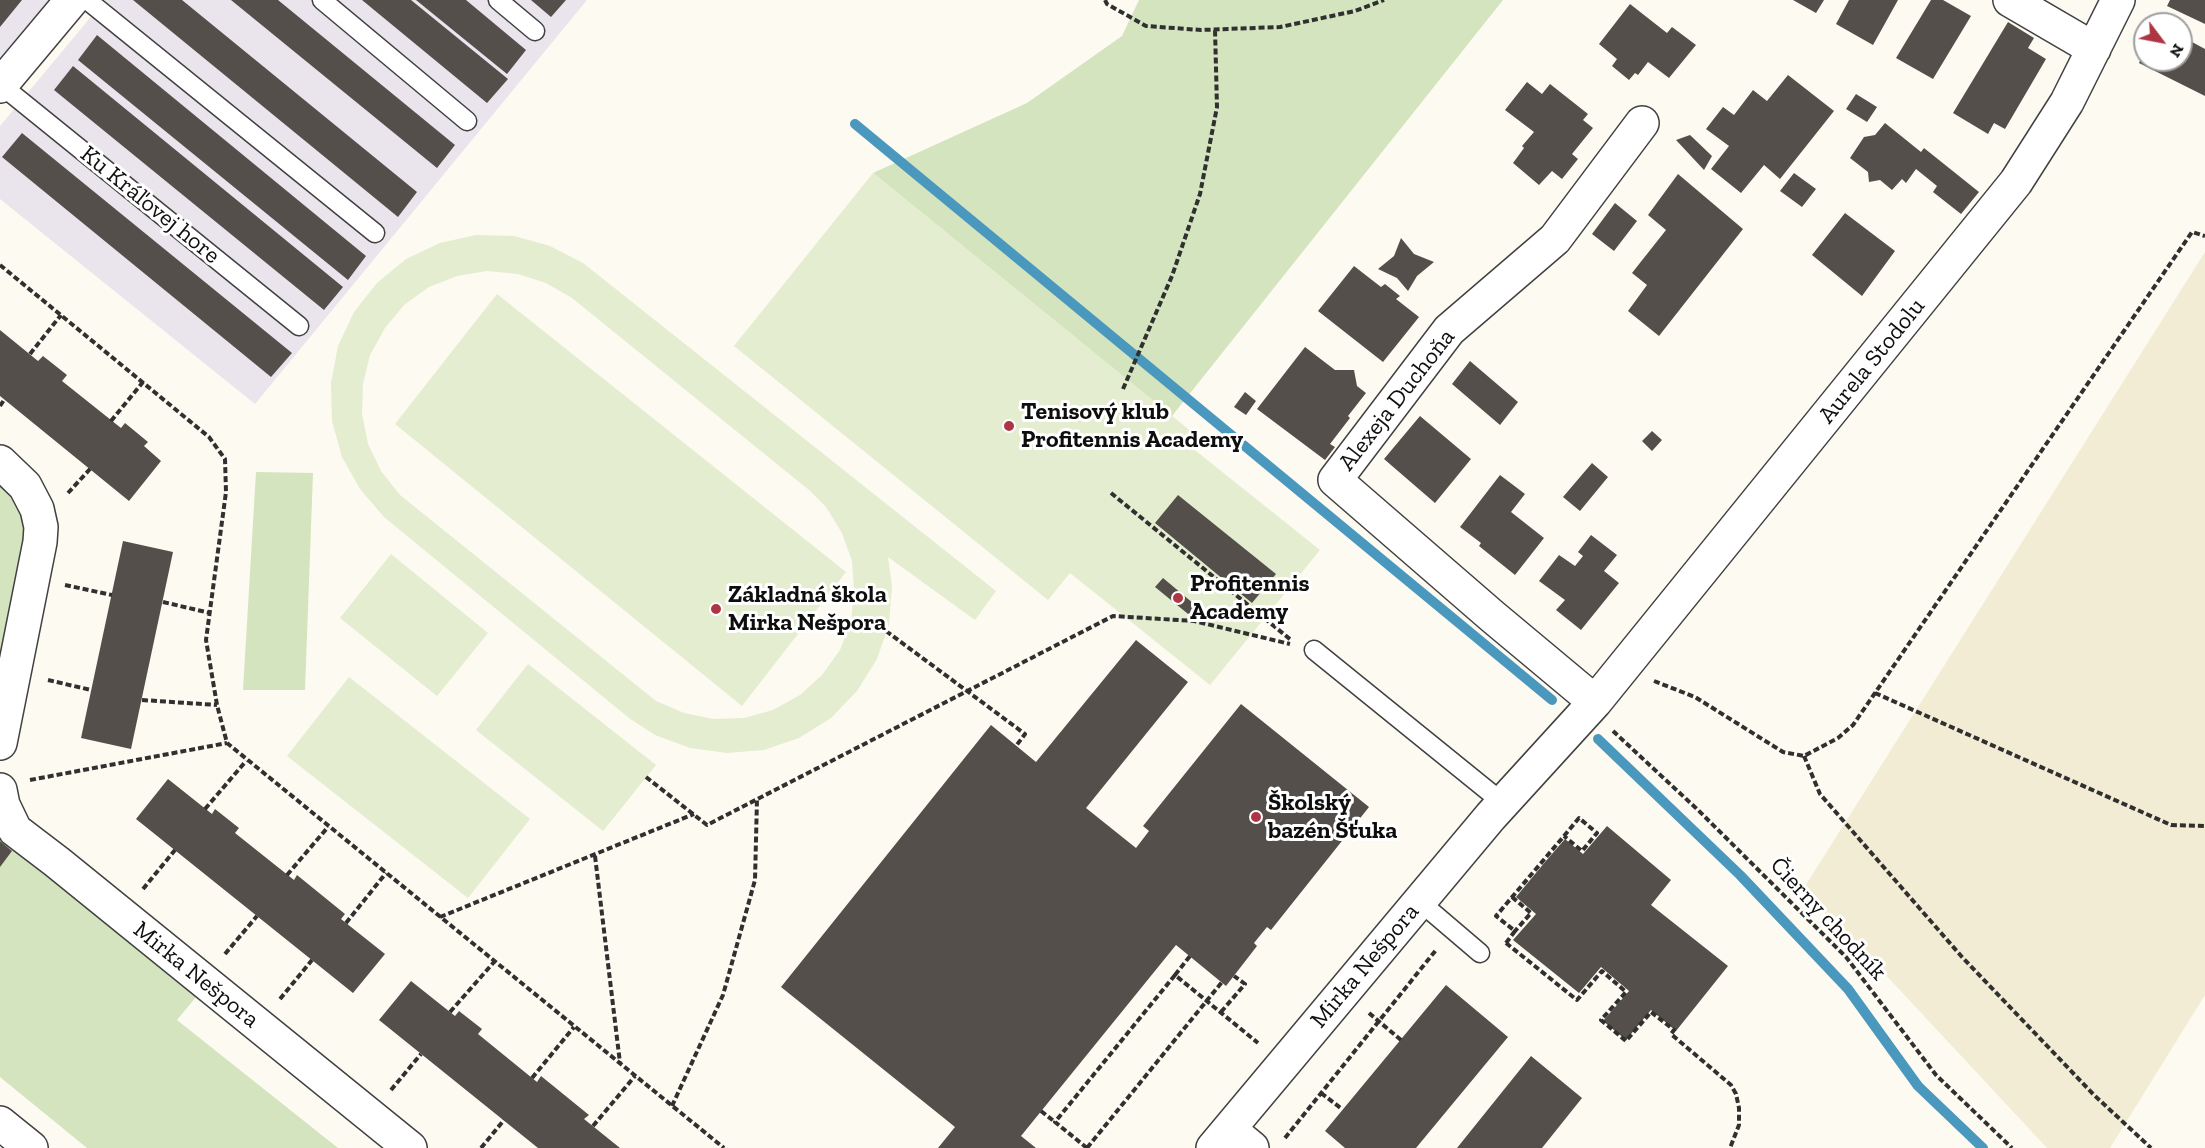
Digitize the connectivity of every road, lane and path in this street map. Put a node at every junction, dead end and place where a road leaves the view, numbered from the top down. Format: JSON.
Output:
{"nodes":[{"id":1,"x":72,"y":0,"type":"edge"},
{"id":2,"x":87,"y":0,"type":"edge"},
{"id":3,"x":322,"y":0,"type":"edge"},
{"id":4,"x":498,"y":0,"type":"edge"},
{"id":5,"x":1105,"y":0,"type":"edge"},
{"id":6,"x":1384,"y":0,"type":"edge"},
{"id":7,"x":2010,"y":0,"type":"edge"},
{"id":8,"x":2118,"y":0,"type":"edge"},
{"id":9,"x":1215,"y":29,"type":"junction"},
{"id":10,"x":535,"y":31,"type":"dead end"},
{"id":11,"x":2094,"y":49,"type":"junction"},
{"id":12,"x":1,"y":85,"type":"edge"},
{"id":13,"x":467,"y":121,"type":"dead end"},
{"id":14,"x":1642,"y":123,"type":"dead end"},
{"id":15,"x":375,"y":233,"type":"dead end"},
{"id":16,"x":2205,"y":236,"type":"edge"},
{"id":17,"x":0,"y":265,"type":"edge"},
{"id":18,"x":62,"y":315,"type":"junction"},
{"id":19,"x":299,"y":326,"type":"dead end"},
{"id":20,"x":30,"y":354,"type":"dead end"},
{"id":21,"x":143,"y":382,"type":"junction"},
{"id":22,"x":1123,"y":389,"type":"dead end"},
{"id":23,"x":4,"y":400,"type":"dead end"},
{"id":24,"x":0,"y":405,"type":"edge"},
{"id":25,"x":111,"y":421,"type":"dead end"},
{"id":26,"x":0,"y":462,"type":"edge"},
{"id":27,"x":90,"y":469,"type":"dead end"},
{"id":28,"x":1111,"y":493,"type":"dead end"},
{"id":29,"x":62,"y":499,"type":"dead end"},
{"id":30,"x":59,"y":584,"type":"dead end"},
{"id":31,"x":111,"y":595,"type":"dead end"},
{"id":32,"x":163,"y":602,"type":"dead end"},
{"id":33,"x":210,"y":613,"type":"junction"},
{"id":34,"x":886,"y":631,"type":"dead end"},
{"id":35,"x":1314,"y":650,"type":"dead end"},
{"id":36,"x":1646,"y":678,"type":"dead end"},
{"id":37,"x":45,"y":680,"type":"dead end"},
{"id":38,"x":91,"y":690,"type":"dead end"},
{"id":39,"x":966,"y":692,"type":"junction"},
{"id":40,"x":1875,"y":693,"type":"junction"},
{"id":41,"x":142,"y":700,"type":"dead end"},
{"id":42,"x":216,"y":705,"type":"junction"},
{"id":43,"x":1600,"y":713,"type":"junction"},
{"id":44,"x":0,"y":743,"type":"edge"},
{"id":45,"x":227,"y":743,"type":"junction"},
{"id":46,"x":1016,"y":746,"type":"dead end"},
{"id":47,"x":1804,"y":756,"type":"junction"},
{"id":48,"x":246,"y":760,"type":"junction"},
{"id":49,"x":646,"y":777,"type":"dead end"},
{"id":50,"x":15,"y":789,"type":"edge"},
{"id":51,"x":757,"y":799,"type":"junction"},
{"id":52,"x":1503,"y":803,"type":"junction"},
{"id":53,"x":205,"y":809,"type":"dead end"},
{"id":54,"x":694,"y":814,"type":"junction"},
{"id":55,"x":2205,"y":826,"type":"edge"},
{"id":56,"x":328,"y":827,"type":"junction"},
{"id":57,"x":1563,"y":836,"type":"junction"},
{"id":58,"x":175,"y":850,"type":"dead end"},
{"id":59,"x":595,"y":856,"type":"junction"},
{"id":60,"x":386,"y":873,"type":"junction"},
{"id":61,"x":287,"y":875,"type":"dead end"},
{"id":62,"x":140,"y":892,"type":"dead end"},
{"id":63,"x":1512,"y":897,"type":"junction"},
{"id":64,"x":1419,"y":901,"type":"junction"},
{"id":65,"x":258,"y":916,"type":"dead end"},
{"id":66,"x":440,"y":917,"type":"junction"},
{"id":67,"x":346,"y":923,"type":"dead end"},
{"id":68,"x":1515,"y":931,"type":"junction"},
{"id":69,"x":1496,"y":936,"type":"dead end"},
{"id":70,"x":1506,"y":943,"type":"junction"},
{"id":71,"x":1480,"y":952,"type":"dead end"},
{"id":72,"x":1190,"y":956,"type":"dead end"},
{"id":73,"x":221,"y":959,"type":"dead end"},
{"id":74,"x":312,"y":960,"type":"dead end"},
{"id":75,"x":494,"y":962,"type":"junction"},
{"id":76,"x":1175,"y":975,"type":"junction"},
{"id":77,"x":1234,"y":976,"type":"dead end"},
{"id":78,"x":1222,"y":982,"type":"dead end"},
{"id":79,"x":1207,"y":1000,"type":"junction"},
{"id":80,"x":275,"y":1004,"type":"dead end"},
{"id":81,"x":450,"y":1012,"type":"dead end"},
{"id":82,"x":1221,"y":1012,"type":"junction"},
{"id":83,"x":574,"y":1027,"type":"junction"},
{"id":84,"x":422,"y":1054,"type":"dead end"},
{"id":85,"x":620,"y":1064,"type":"junction"},
{"id":86,"x":1284,"y":1064,"type":"junction"},
{"id":87,"x":635,"y":1076,"type":"junction"},
{"id":88,"x":532,"y":1078,"type":"dead end"},
{"id":89,"x":1321,"y":1093,"type":"dead end"},
{"id":90,"x":387,"y":1095,"type":"dead end"},
{"id":91,"x":672,"y":1106,"type":"junction"},
{"id":92,"x":1342,"y":1109,"type":"dead end"},
{"id":93,"x":1041,"y":1111,"type":"dead end"},
{"id":94,"x":504,"y":1120,"type":"dead end"},
{"id":95,"x":1055,"y":1122,"type":"junction"},
{"id":96,"x":0,"y":1123,"type":"edge"},
{"id":97,"x":592,"y":1126,"type":"dead end"},
{"id":98,"x":1231,"y":1142,"type":"edge"},
{"id":99,"x":31,"y":1148,"type":"edge"},
{"id":100,"x":410,"y":1148,"type":"edge"},
{"id":101,"x":481,"y":1148,"type":"edge"},
{"id":102,"x":724,"y":1148,"type":"edge"},
{"id":103,"x":1731,"y":1148,"type":"edge"},
{"id":104,"x":2012,"y":1148,"type":"edge"},
{"id":105,"x":2151,"y":1148,"type":"edge"}],
"edges":[{"from":1,"to":12,"type":"street","name":"Ku Kráľovej hore"},
{"from":2,"to":15,"type":"lane"},
{"from":3,"to":13,"type":"lane"},
{"from":4,"to":10,"type":"lane"},
{"from":5,"to":9,"type":"path"},
{"from":6,"to":9,"type":"path"},
{"from":7,"to":11,"type":"street"},
{"from":8,"to":11,"type":"street","name":"Aurela Stodolu"},
{"from":9,"to":22,"type":"path"},
{"from":11,"to":43,"type":"street","name":"Aurela Stodolu"},
{"from":12,"to":19,"type":"lane","name":"Ku Kráľovej hore"},
{"from":14,"to":43,"type":"street","name":"Alexeja Duchoňa"},
{"from":16,"to":40,"type":"path"},
{"from":17,"to":18,"type":"path"},
{"from":18,"to":20,"type":"path"},
{"from":18,"to":21,"type":"path"},
{"from":21,"to":25,"type":"path"},
{"from":21,"to":33,"type":"path"},
{"from":23,"to":24,"type":"path"},
{"from":26,"to":44,"type":"street"},
{"from":27,"to":29,"type":"path"},
{"from":28,"to":39,"type":"path"},
{"from":30,"to":31,"type":"path"},
{"from":32,"to":33,"type":"path"},
{"from":33,"to":42,"type":"path"},
{"from":34,"to":39,"type":"path"},
{"from":35,"to":52,"type":"lane"},
{"from":36,"to":47,"type":"path"},
{"from":37,"to":38,"type":"path"},
{"from":39,"to":46,"type":"path"},
{"from":39,"to":51,"type":"path"},
{"from":40,"to":47,"type":"path"},
{"from":40,"to":55,"type":"path"},
{"from":41,"to":42,"type":"path"},
{"from":42,"to":45,"type":"path"},
{"from":43,"to":52,"type":"street","name":"Mirka Nešpora"},
{"from":43,"to":104,"type":"path","name":"Čierny chodník"},
{"from":45,"to":48,"type":"path"},
{"from":45,"to":50,"type":"path"},
{"from":47,"to":105,"type":"path"},
{"from":48,"to":53,"type":"path"},
{"from":48,"to":56,"type":"path"},
{"from":49,"to":54,"type":"path"},
{"from":50,"to":100,"type":"street","name":"Mirka Nešpora"},
{"from":51,"to":54,"type":"path"},
{"from":51,"to":91,"type":"path"},
{"from":52,"to":64,"type":"street","name":"Mirka Nešpora"},
{"from":54,"to":59,"type":"path"},
{"from":56,"to":60,"type":"path"},
{"from":56,"to":61,"type":"path"},
{"from":57,"to":57,"type":"path"},
{"from":57,"to":63,"type":"path"},
{"from":58,"to":62,"type":"path"},
{"from":59,"to":66,"type":"path"},
{"from":59,"to":85,"type":"path"},
{"from":60,"to":66,"type":"path"},
{"from":60,"to":67,"type":"path"},
{"from":63,"to":68,"type":"path"},
{"from":63,"to":68,"type":"path"},
{"from":64,"to":71,"type":"lane"},
{"from":64,"to":86,"type":"street","name":"Mirka Nešpora"},
{"from":65,"to":73,"type":"path"},
{"from":66,"to":75,"type":"path"},
{"from":68,"to":70,"type":"path"},
{"from":69,"to":70,"type":"path"},
{"from":70,"to":103,"type":"path"},
{"from":72,"to":76,"type":"path"},
{"from":74,"to":80,"type":"path"},
{"from":75,"to":81,"type":"path"},
{"from":75,"to":83,"type":"path"},
{"from":76,"to":79,"type":"path"},
{"from":76,"to":95,"type":"path"},
{"from":77,"to":82,"type":"path"},
{"from":78,"to":79,"type":"path"},
{"from":79,"to":82,"type":"path"},
{"from":79,"to":95,"type":"path"},
{"from":82,"to":86,"type":"path"},
{"from":83,"to":85,"type":"path"},
{"from":83,"to":88,"type":"path"},
{"from":84,"to":90,"type":"path"},
{"from":85,"to":87,"type":"path"},
{"from":86,"to":98,"type":"street","name":"Mirka Nešpora"},
{"from":87,"to":91,"type":"path"},
{"from":87,"to":97,"type":"path"},
{"from":89,"to":92,"type":"path"},
{"from":91,"to":102,"type":"path"},
{"from":93,"to":95,"type":"path"},
{"from":94,"to":101,"type":"path"},
{"from":96,"to":99,"type":"street"}]}
